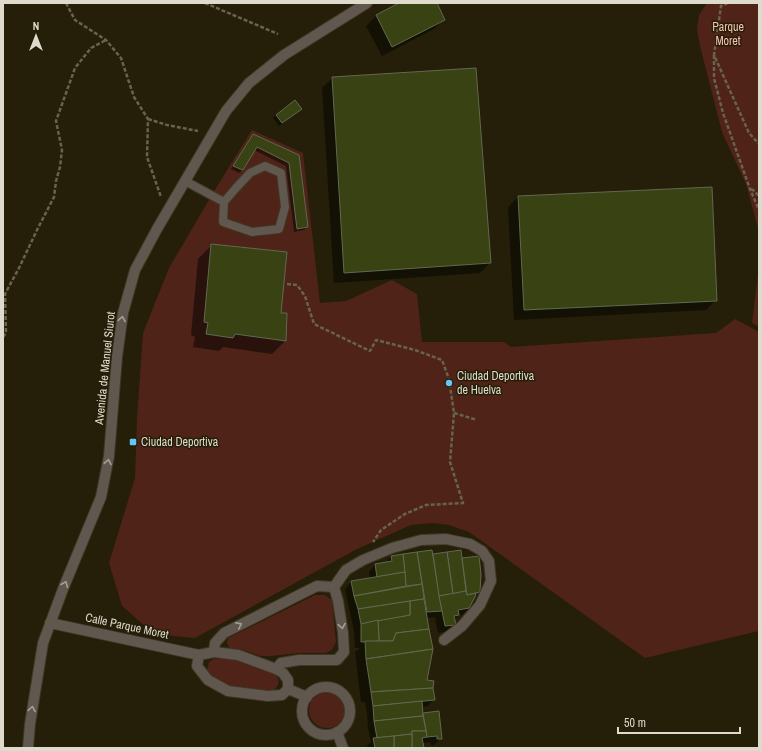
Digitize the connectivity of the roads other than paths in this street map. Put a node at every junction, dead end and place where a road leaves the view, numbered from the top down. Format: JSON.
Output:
{"nodes":[{"id":1,"x":367,"y":3,"type":"edge"},
{"id":2,"x":185,"y":181,"type":"junction"},
{"id":3,"x":224,"y":202,"type":"junction"},
{"id":4,"x":334,"y":588,"type":"junction"},
{"id":5,"x":50,"y":623,"type":"junction"},
{"id":6,"x":444,"y":640,"type":"dead end"},
{"id":7,"x":214,"y":652,"type":"junction"},
{"id":8,"x":199,"y":655,"type":"junction"},
{"id":9,"x":276,"y":669,"type":"junction"},
{"id":10,"x":288,"y":689,"type":"junction"},
{"id":11,"x":307,"y":697,"type":"junction"},
{"id":12,"x":337,"y":732,"type":"junction"},
{"id":13,"x":28,"y":748,"type":"edge"},
{"id":14,"x":343,"y":748,"type":"edge"}],
"edges":[{"from":1,"to":2,"type":"street","name":"Avenida de Manuel Siurot"},
{"from":2,"to":3,"type":"lane"},
{"from":5,"to":2,"type":"street","name":"Avenida de Manuel Siurot","one_way":true},
{"from":3,"to":3,"type":"lane"},
{"from":4,"to":6,"type":"street"},
{"from":7,"to":4,"type":"street","one_way":true},
{"from":4,"to":9,"type":"street","one_way":true},
{"from":5,"to":8,"type":"street","name":"Calle Parque Moret"},
{"from":13,"to":5,"type":"street","name":"Avenida de Manuel Siurot","one_way":true},
{"from":7,"to":8,"type":"street"},
{"from":7,"to":9,"type":"street"},
{"from":8,"to":10,"type":"street"},
{"from":9,"to":10,"type":"street"},
{"from":10,"to":11,"type":"street"},
{"from":11,"to":12,"type":"street"},
{"from":11,"to":12,"type":"street"},
{"from":12,"to":14,"type":"street"}]}
